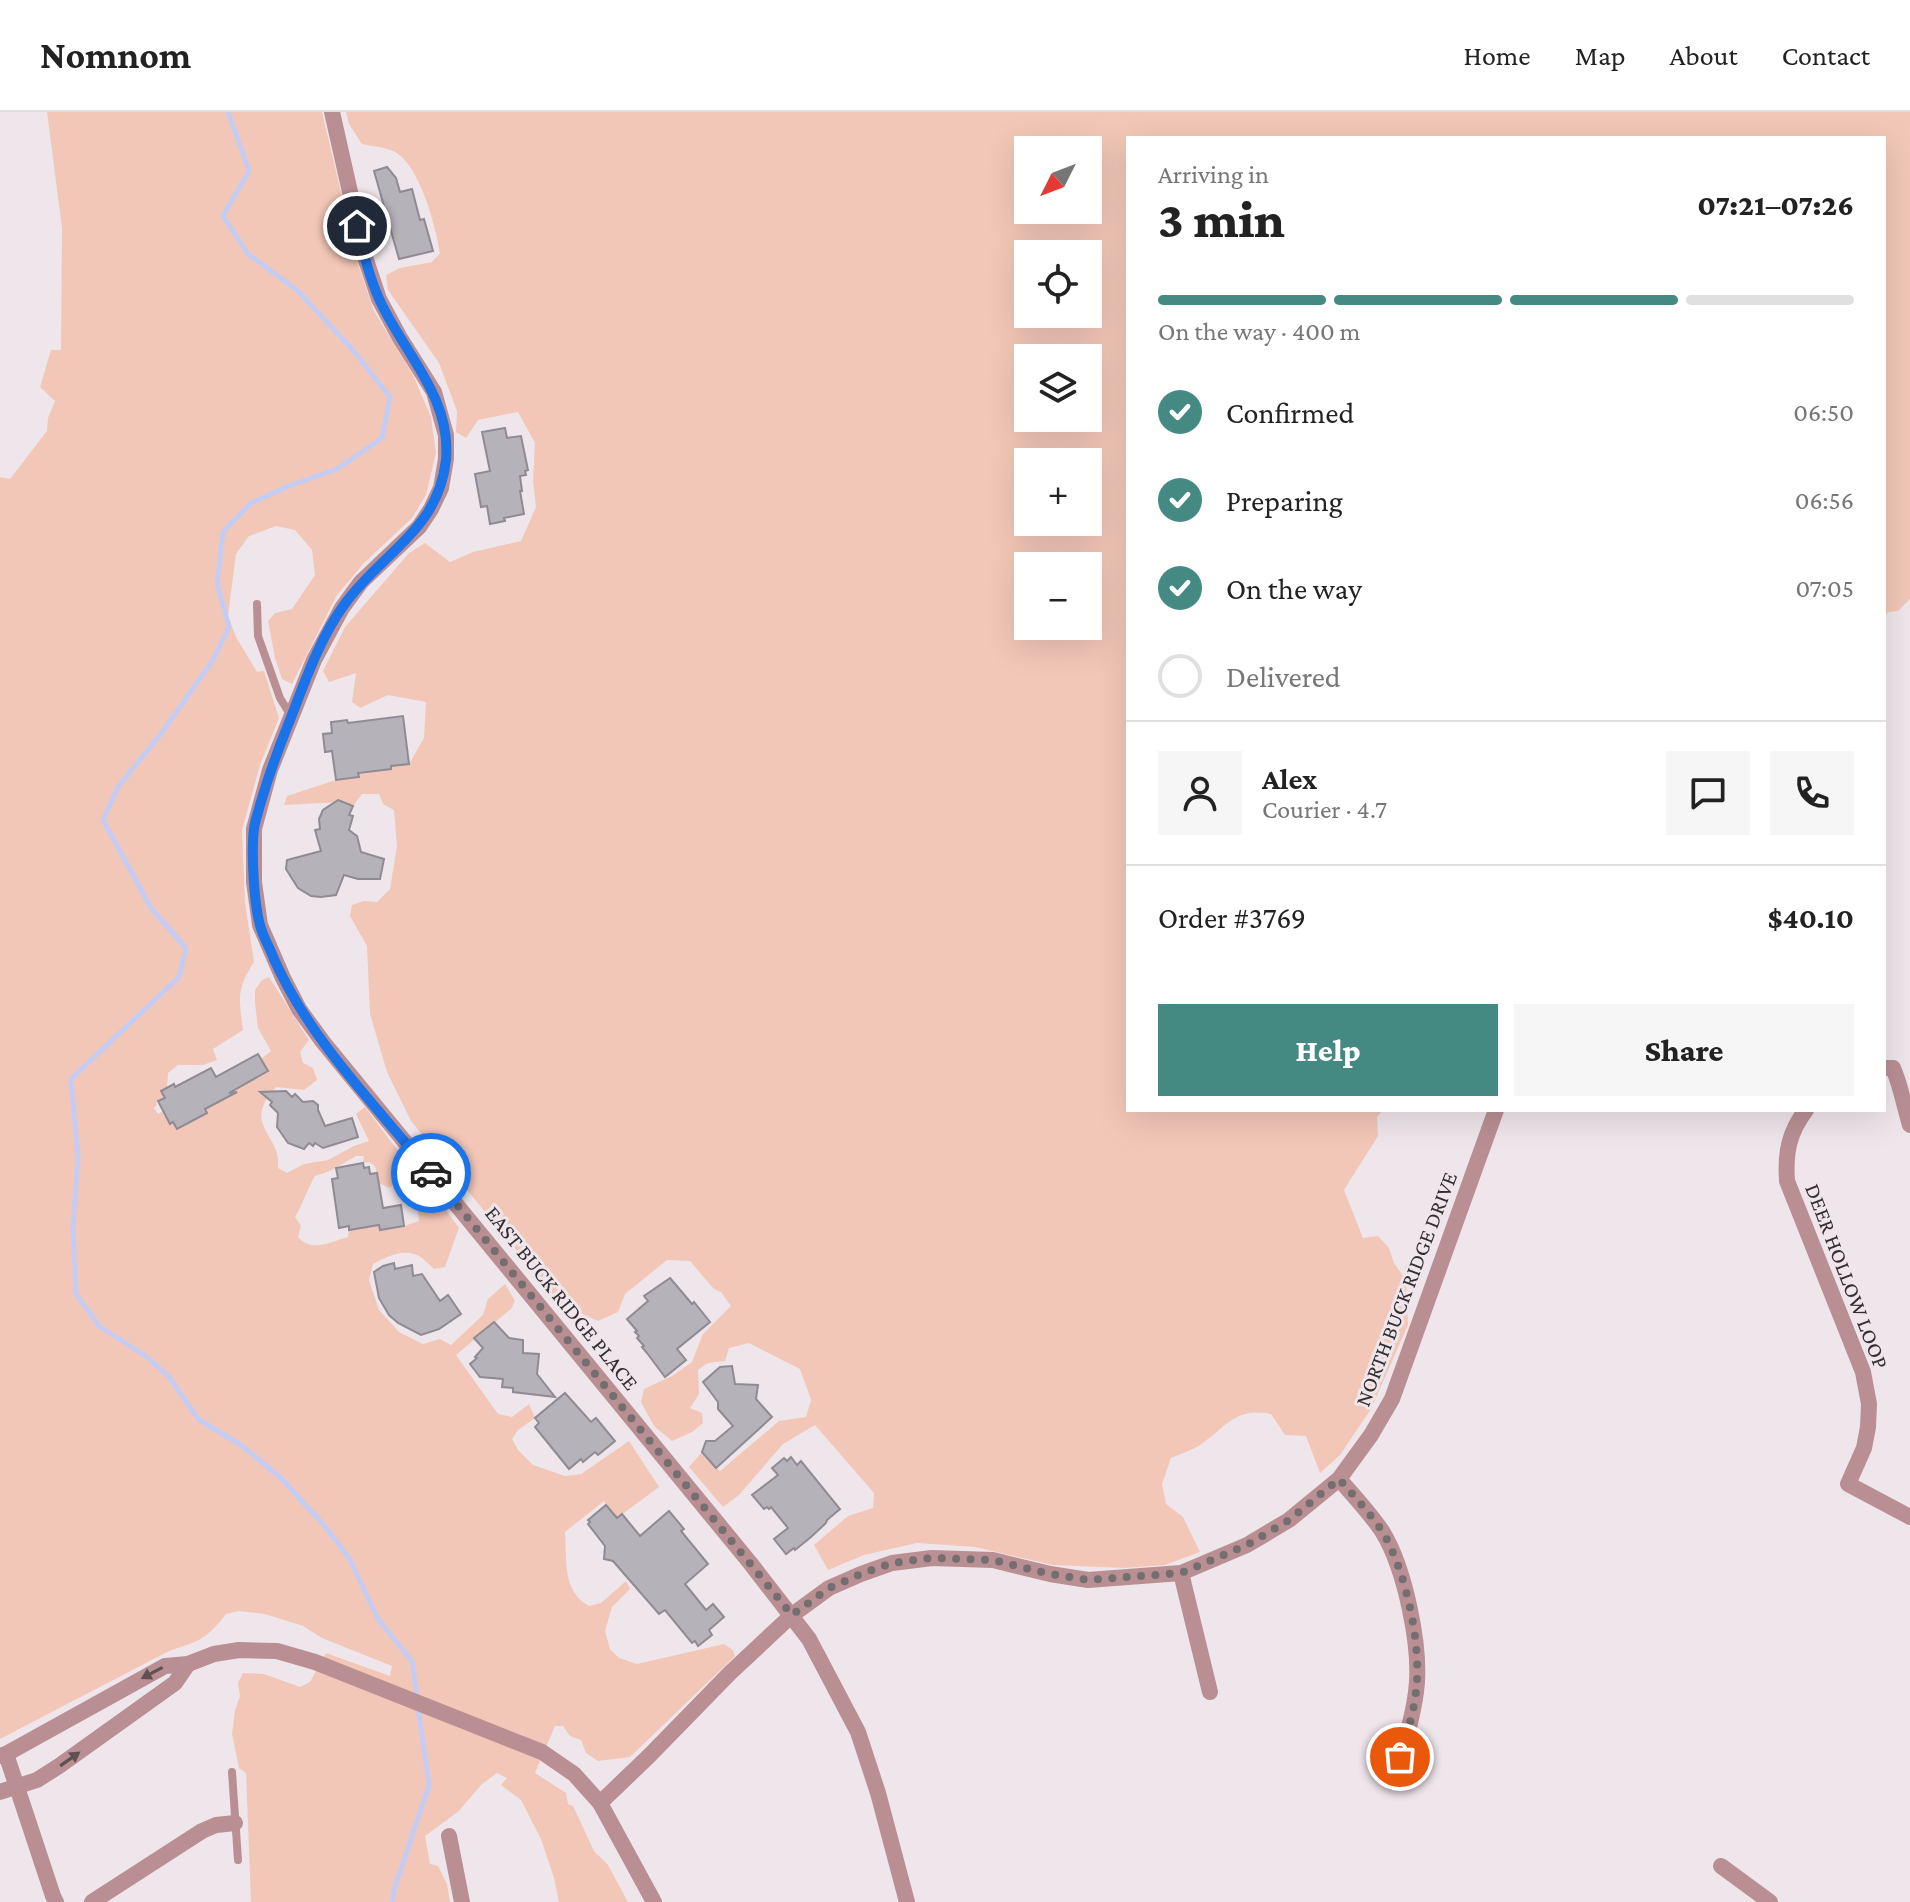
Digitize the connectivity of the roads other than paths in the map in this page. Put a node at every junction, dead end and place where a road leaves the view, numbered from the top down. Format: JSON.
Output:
{"nodes":[{"id":1,"x":332,"y":112,"type":"edge"},
{"id":2,"x":257,"y":604,"type":"dead end"},
{"id":3,"x":291,"y":717,"type":"junction"},
{"id":4,"x":1888,"y":1068,"type":"edge"},
{"id":5,"x":1495,"y":1112,"type":"edge"},
{"id":6,"x":1804,"y":1112,"type":"edge"},
{"id":7,"x":1910,"y":1125,"type":"edge"},
{"id":8,"x":1339,"y":1479,"type":"junction"},
{"id":9,"x":1910,"y":1517,"type":"edge"},
{"id":10,"x":1181,"y":1573,"type":"junction"},
{"id":11,"x":792,"y":1615,"type":"junction"},
{"id":12,"x":188,"y":1664,"type":"junction"},
{"id":13,"x":1210,"y":1692,"type":"dead end"},
{"id":14,"x":3,"y":1755,"type":"edge"},
{"id":15,"x":232,"y":1772,"type":"dead end"},
{"id":16,"x":1393,"y":1782,"type":"dead end"},
{"id":17,"x":8,"y":1790,"type":"edge"},
{"id":18,"x":600,"y":1803,"type":"junction"},
{"id":19,"x":235,"y":1823,"type":"junction"},
{"id":20,"x":449,"y":1836,"type":"dead end"},
{"id":21,"x":238,"y":1860,"type":"dead end"},
{"id":22,"x":1721,"y":1866,"type":"dead end"},
{"id":23,"x":56,"y":1902,"type":"edge"},
{"id":24,"x":92,"y":1902,"type":"edge"},
{"id":25,"x":462,"y":1902,"type":"edge"},
{"id":26,"x":654,"y":1902,"type":"edge"},
{"id":27,"x":907,"y":1902,"type":"edge"},
{"id":28,"x":1770,"y":1902,"type":"edge"}],
"edges":[{"from":1,"to":3,"type":"street","name":"EAST BUCK RIDGE PLACE"},
{"from":2,"to":3,"type":"lane"},
{"from":3,"to":11,"type":"street","name":"EAST BUCK RIDGE PLACE"},
{"from":4,"to":7,"type":"street"},
{"from":5,"to":8,"type":"street","name":"NORTH BUCK RIDGE DRIVE"},
{"from":6,"to":9,"type":"street","name":"DEER HOLLOW LOOP"},
{"from":8,"to":10,"type":"street","name":"NORTH BUCK RIDGE DRIVE"},
{"from":8,"to":16,"type":"street"},
{"from":10,"to":11,"type":"street","name":"NORTH BUCK RIDGE DRIVE"},
{"from":10,"to":13,"type":"street"},
{"from":11,"to":18,"type":"street","name":"NORTH BUCK RIDGE DRIVE"},
{"from":11,"to":27,"type":"street","name":"EAST BUCK RIDGE PLACE"},
{"from":12,"to":14,"type":"street","one_way":true},
{"from":17,"to":12,"type":"street","one_way":true},
{"from":12,"to":18,"type":"street"},
{"from":14,"to":17,"type":"street"},
{"from":15,"to":19,"type":"lane"},
{"from":17,"to":23,"type":"street"},
{"from":18,"to":26,"type":"street"},
{"from":19,"to":21,"type":"lane"},
{"from":19,"to":24,"type":"street"},
{"from":20,"to":25,"type":"street"},
{"from":22,"to":28,"type":"street"}]}
